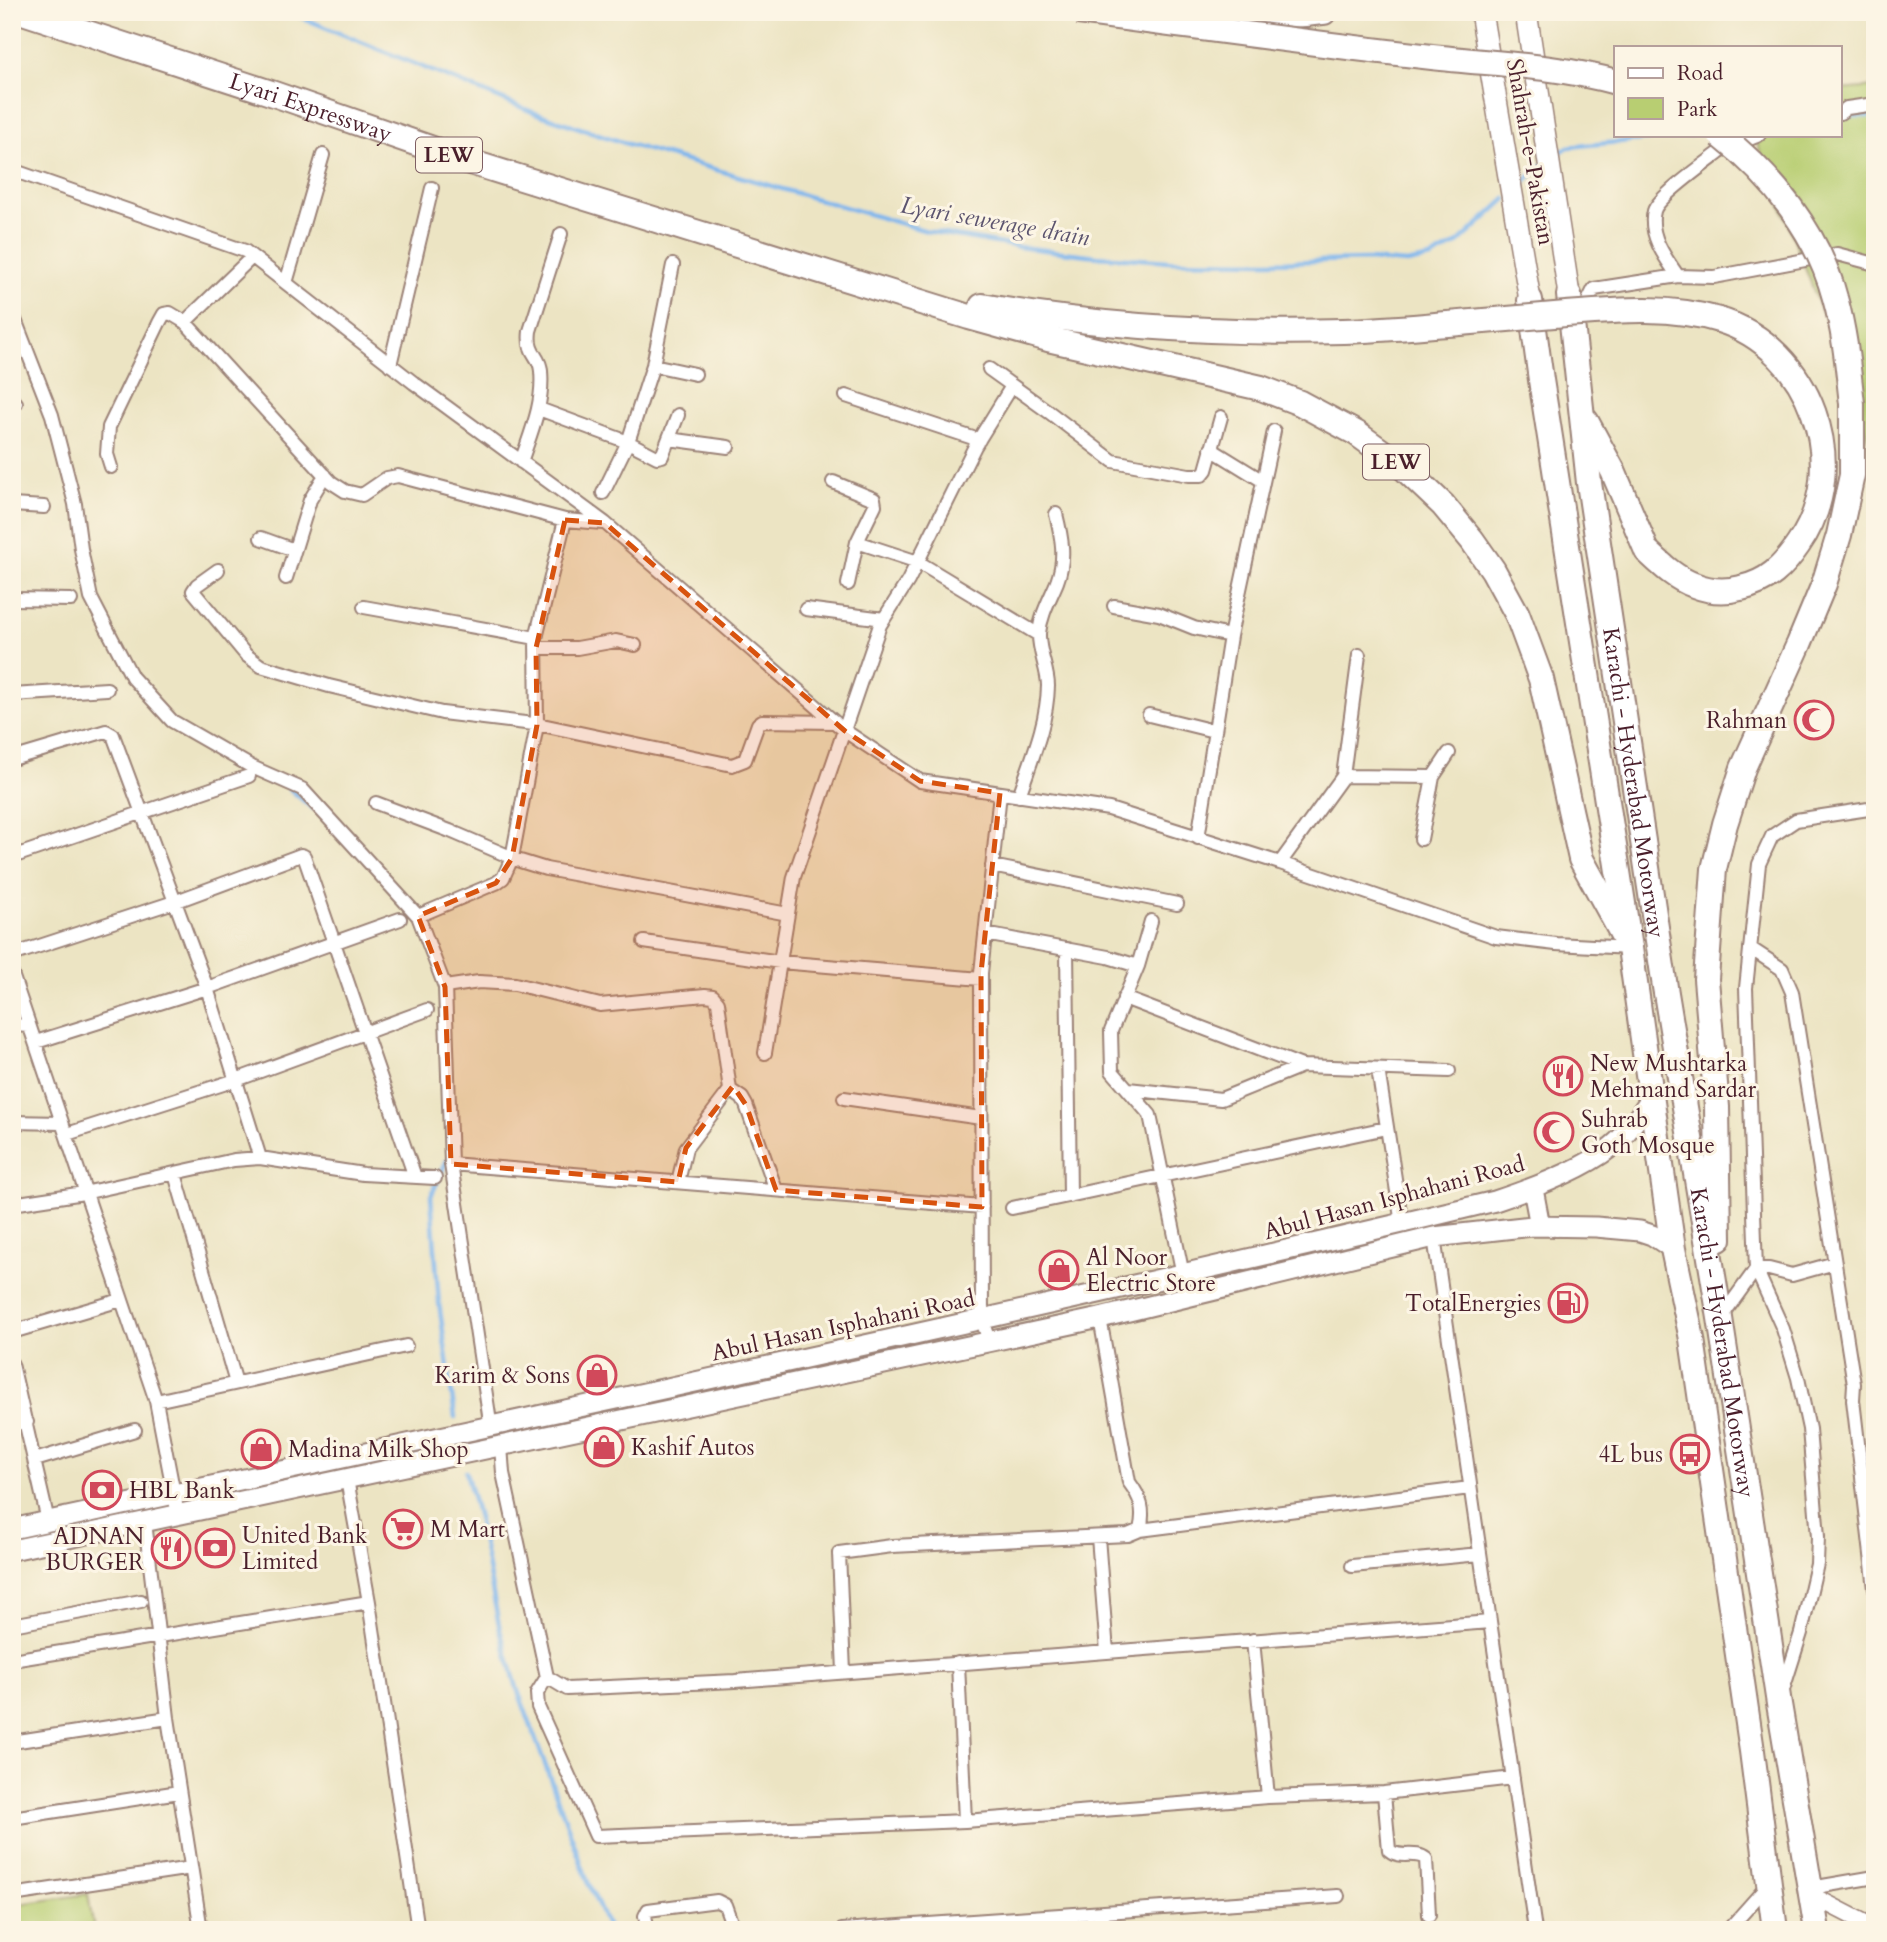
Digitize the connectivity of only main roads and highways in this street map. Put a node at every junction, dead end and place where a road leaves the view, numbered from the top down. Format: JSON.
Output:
{"nodes":[{"id":1,"x":23,"y":12,"type":"edge"},
{"id":2,"x":1078,"y":12,"type":"edge"},
{"id":3,"x":1247,"y":12,"type":"edge"},
{"id":4,"x":1324,"y":12,"type":"edge"},
{"id":5,"x":1527,"y":15,"type":"edge"},
{"id":6,"x":1481,"y":16,"type":"edge"},
{"id":7,"x":1614,"y":81,"type":"edge"},
{"id":8,"x":1721,"y":136,"type":"edge"},
{"id":9,"x":878,"y":287,"type":"junction"},
{"id":10,"x":1569,"y":295,"type":"joint"},
{"id":11,"x":1530,"y":300,"type":"joint"},
{"id":12,"x":1580,"y":408,"type":"junction"},
{"id":13,"x":1630,"y":948,"type":"junction"},
{"id":14,"x":1651,"y":1098,"type":"junction"},
{"id":15,"x":1533,"y":1189,"type":"junction"},
{"id":16,"x":1540,"y":1226,"type":"junction"},
{"id":17,"x":1673,"y":1249,"type":"junction"},
{"id":18,"x":1720,"y":1318,"type":"junction"},
{"id":19,"x":12,"y":1529,"type":"edge"},
{"id":20,"x":12,"y":1550,"type":"edge"},
{"id":21,"x":1775,"y":1930,"type":"edge"},
{"id":22,"x":1817,"y":1930,"type":"edge"}],
"edges":[{"from":1,"to":9,"type":"highway","name":"Lyari Expressway","number":"LEW"},
{"from":2,"to":7,"type":"highway","bridge":true},
{"from":3,"to":4,"type":"highway"},
{"from":5,"to":10,"type":"highway","name":"Shahrah-e-Pakistan"},
{"from":6,"to":11,"type":"highway","name":"Shahrah-e-Pakistan"},
{"from":8,"to":18,"type":"highway","bridge":true},
{"from":9,"to":12,"type":"highway","number":"LEW","bridge":true},
{"from":9,"to":13,"type":"highway","number":"LEW"},
{"from":10,"to":12,"type":"highway","name":"Karachi - Hyderabad Motorway"},
{"from":11,"to":13,"type":"highway","name":"Karachi - Hyderabad Motorway"},
{"from":12,"to":18,"type":"highway","name":"Karachi - Hyderabad Motorway"},
{"from":13,"to":14,"type":"highway","name":"Karachi - Hyderabad Motorway"},
{"from":14,"to":15,"type":"main road","name":"Abul Hasan Isphahani Road"},
{"from":14,"to":17,"type":"highway","name":"Karachi - Hyderabad Motorway"},
{"from":15,"to":16,"type":"main road"},
{"from":15,"to":19,"type":"main road","name":"Abul Hasan Isphahani Road"},
{"from":16,"to":17,"type":"main road","name":"Abul Hasan Isphahani Road"},
{"from":16,"to":20,"type":"main road","name":"Abul Hasan Isphahani Road"},
{"from":17,"to":21,"type":"highway","name":"Karachi - Hyderabad Motorway"},
{"from":18,"to":22,"type":"highway","name":"Karachi - Hyderabad Motorway"}]}
